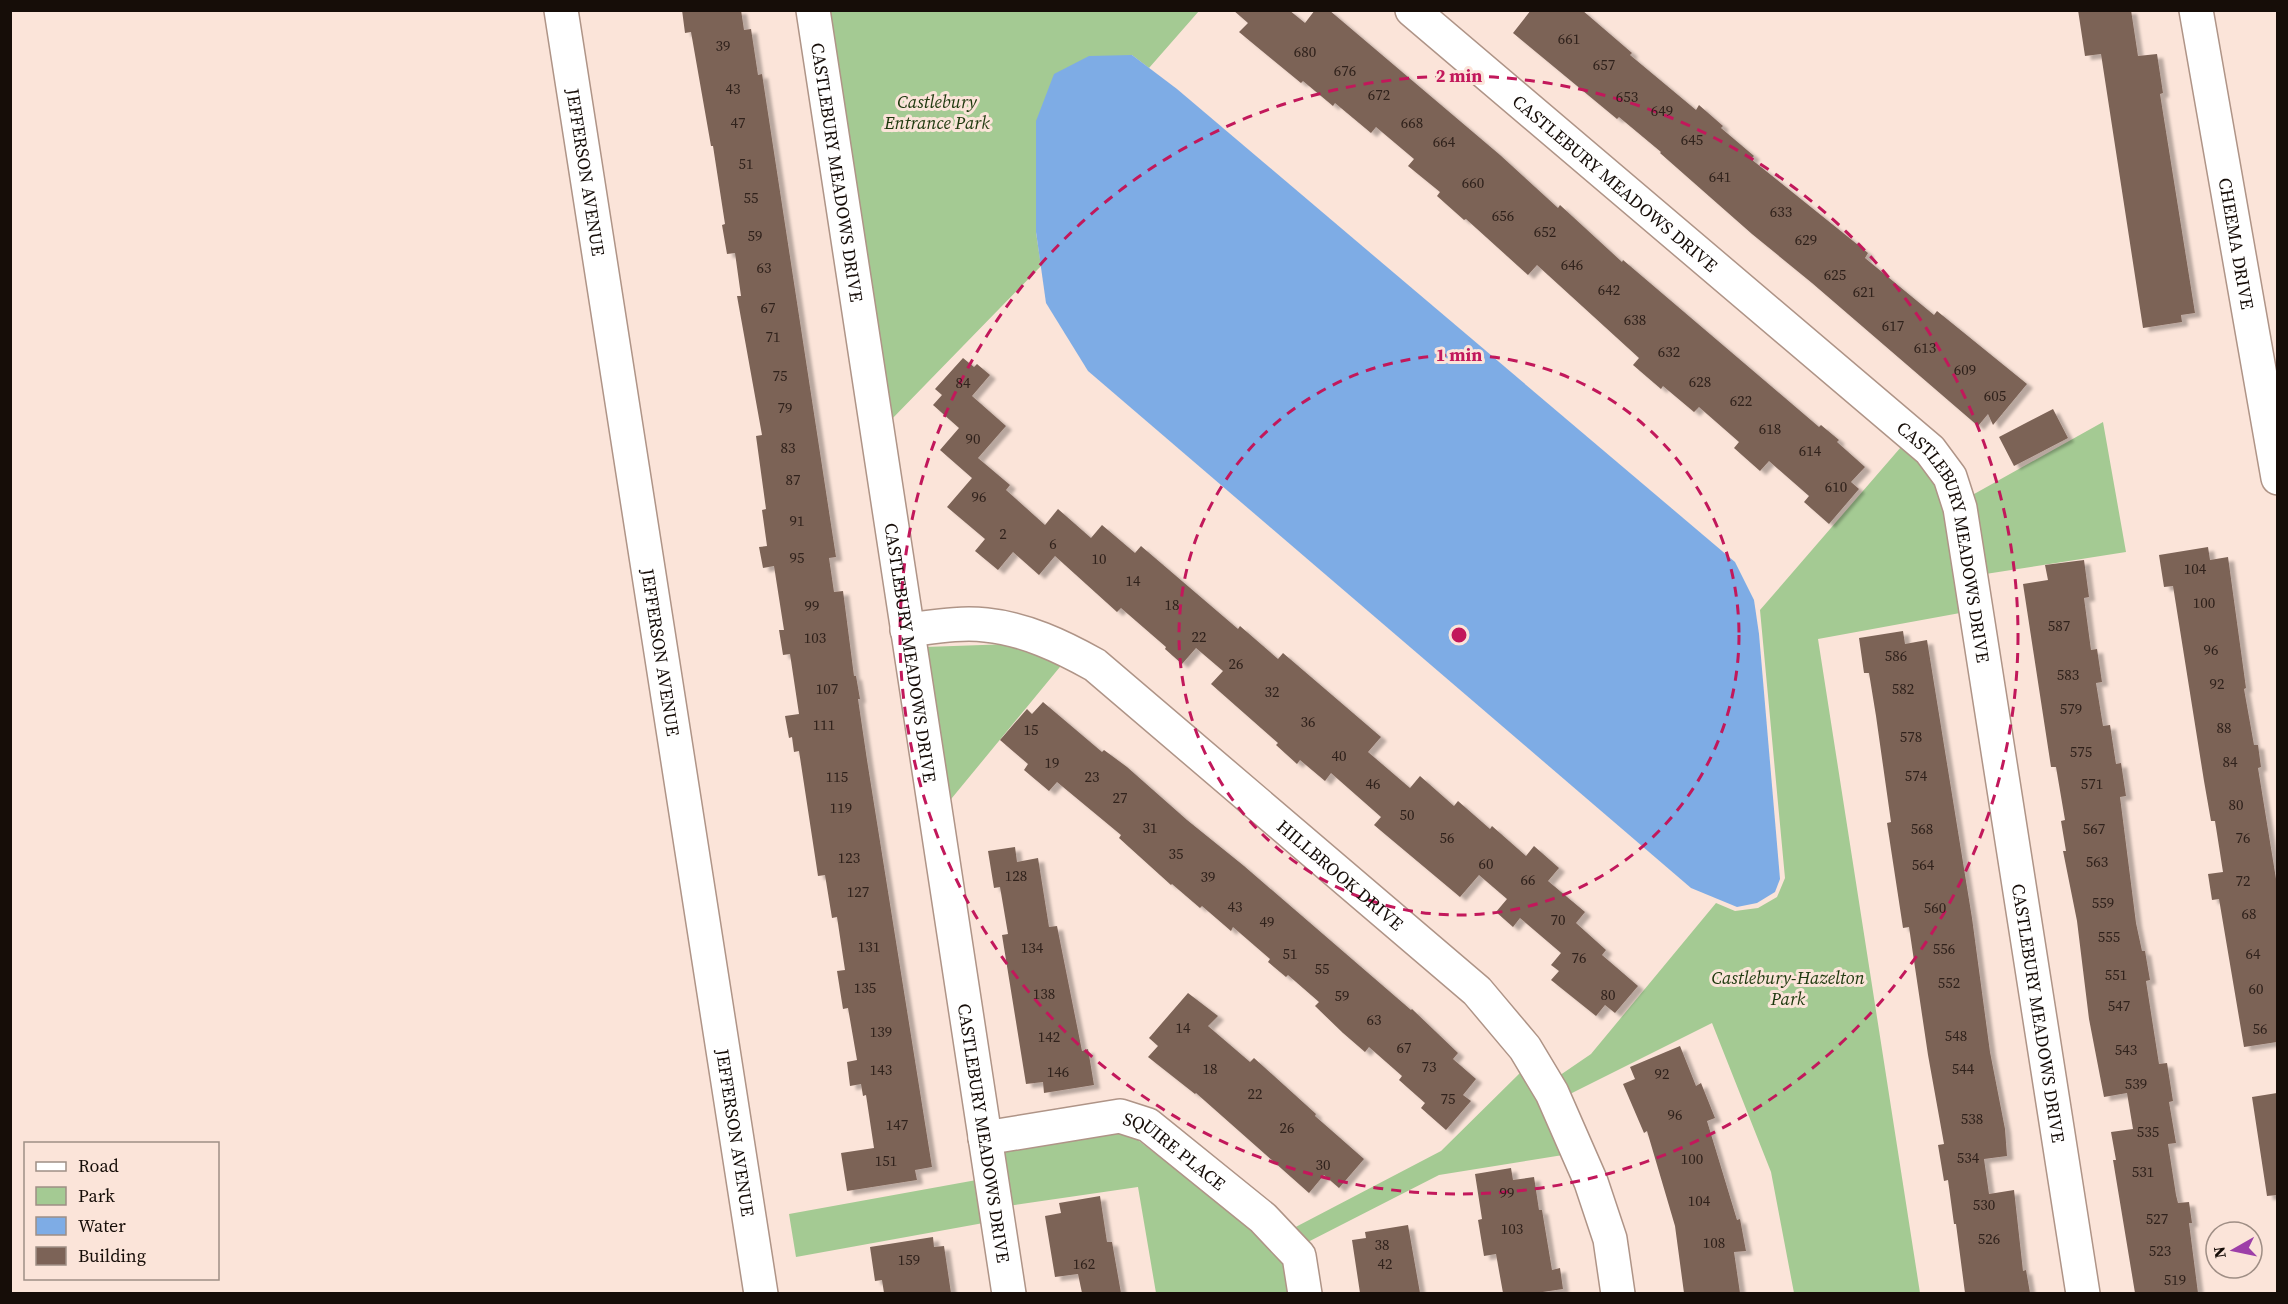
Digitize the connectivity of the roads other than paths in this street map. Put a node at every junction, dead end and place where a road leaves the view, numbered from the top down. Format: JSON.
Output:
{"nodes":[{"id":1,"x":561,"y":10,"type":"edge"},
{"id":2,"x":813,"y":10,"type":"edge"},
{"id":3,"x":1412,"y":10,"type":"edge"},
{"id":4,"x":2196,"y":10,"type":"edge"},
{"id":5,"x":2265,"y":337,"type":"edge"},
{"id":6,"x":2277,"y":478,"type":"edge"},
{"id":7,"x":907,"y":630,"type":"junction"},
{"id":8,"x":985,"y":1138,"type":"junction"},
{"id":9,"x":761,"y":1293,"type":"edge"},
{"id":10,"x":1009,"y":1293,"type":"edge"},
{"id":11,"x":1305,"y":1293,"type":"edge"},
{"id":12,"x":1618,"y":1293,"type":"edge"},
{"id":13,"x":2083,"y":1293,"type":"edge"}],
"edges":[{"from":1,"to":9,"type":"street","name":"JEFFERSON AVENUE"},
{"from":2,"to":7,"type":"street","name":"CASTLEBURY MEADOWS DRIVE"},
{"from":3,"to":13,"type":"street","name":"CASTLEBURY MEADOWS DRIVE"},
{"from":4,"to":5,"type":"street","name":"CHEEMA DRIVE"},
{"from":5,"to":6,"type":"street","name":"CHEEMA DRIVE"},
{"from":7,"to":8,"type":"street","name":"CASTLEBURY MEADOWS DRIVE"},
{"from":7,"to":12,"type":"street","name":"HILLBROOK DRIVE"},
{"from":8,"to":10,"type":"street","name":"CASTLEBURY MEADOWS DRIVE"},
{"from":8,"to":11,"type":"street","name":"SQUIRE PLACE"}]}
